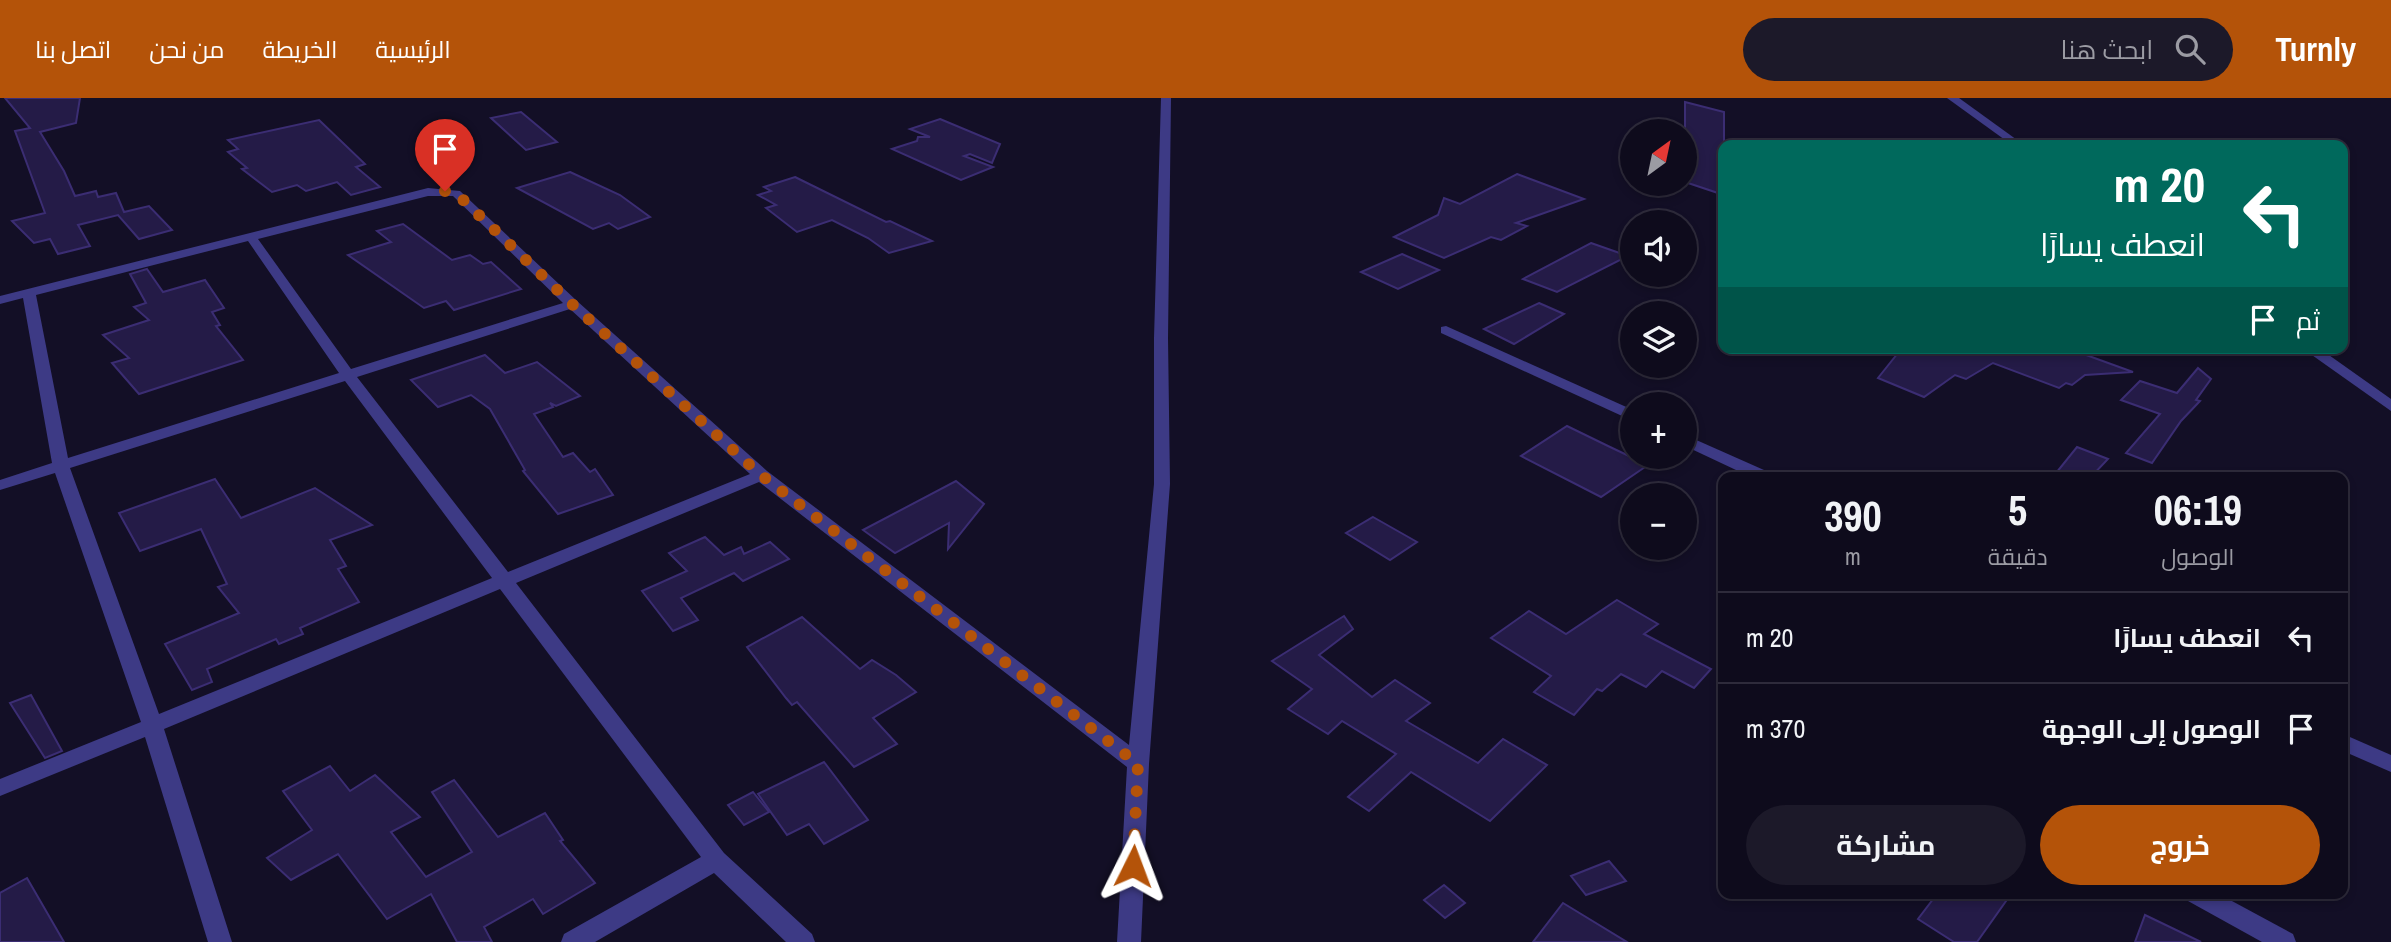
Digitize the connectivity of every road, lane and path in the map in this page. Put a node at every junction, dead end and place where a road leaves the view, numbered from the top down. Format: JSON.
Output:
{"nodes":[{"id":1,"x":1166,"y":98,"type":"edge"},
{"id":2,"x":1952,"y":98,"type":"edge"},
{"id":3,"x":2012,"y":140,"type":"edge"},
{"id":4,"x":251,"y":237,"type":"junction"},
{"id":5,"x":29,"y":293,"type":"junction"},
{"id":6,"x":0,"y":300,"type":"edge"},
{"id":7,"x":572,"y":304,"type":"junction"},
{"id":8,"x":1446,"y":330,"type":"dead end"},
{"id":9,"x":2317,"y":354,"type":"edge"},
{"id":10,"x":348,"y":375,"type":"junction"},
{"id":11,"x":2391,"y":406,"type":"edge"},
{"id":12,"x":1620,"y":410,"type":"edge"},
{"id":13,"x":1697,"y":446,"type":"edge"},
{"id":14,"x":61,"y":466,"type":"junction"},
{"id":15,"x":1754,"y":472,"type":"edge"},
{"id":16,"x":761,"y":475,"type":"junction"},
{"id":17,"x":0,"y":485,"type":"edge"},
{"id":18,"x":502,"y":580,"type":"junction"},
{"id":19,"x":152,"y":723,"type":"junction"},
{"id":20,"x":2348,"y":744,"type":"edge"},
{"id":21,"x":1138,"y":764,"type":"junction"},
{"id":22,"x":2391,"y":764,"type":"edge"},
{"id":23,"x":0,"y":788,"type":"edge"},
{"id":24,"x":716,"y":860,"type":"junction"},
{"id":25,"x":2206,"y":899,"type":"edge"},
{"id":26,"x":220,"y":942,"type":"edge"},
{"id":27,"x":573,"y":942,"type":"edge"},
{"id":28,"x":803,"y":942,"type":"edge"},
{"id":29,"x":1129,"y":942,"type":"edge"},
{"id":30,"x":2284,"y":942,"type":"edge"}],
"edges":[{"from":1,"to":21,"type":"street"},
{"from":2,"to":3,"type":"street"},
{"from":4,"to":5,"type":"street"},
{"from":4,"to":7,"type":"street"},
{"from":4,"to":10,"type":"street"},
{"from":5,"to":6,"type":"street"},
{"from":5,"to":14,"type":"street"},
{"from":7,"to":10,"type":"street"},
{"from":7,"to":16,"type":"street"},
{"from":8,"to":12,"type":"street"},
{"from":9,"to":11,"type":"street"},
{"from":10,"to":14,"type":"street"},
{"from":10,"to":18,"type":"street"},
{"from":13,"to":15,"type":"street"},
{"from":14,"to":17,"type":"street"},
{"from":14,"to":19,"type":"street"},
{"from":16,"to":18,"type":"street"},
{"from":16,"to":21,"type":"street"},
{"from":18,"to":19,"type":"street"},
{"from":18,"to":24,"type":"street"},
{"from":19,"to":23,"type":"street"},
{"from":19,"to":26,"type":"street"},
{"from":20,"to":22,"type":"street"},
{"from":21,"to":29,"type":"street"},
{"from":24,"to":27,"type":"street"},
{"from":24,"to":28,"type":"street"},
{"from":25,"to":30,"type":"street"}]}
